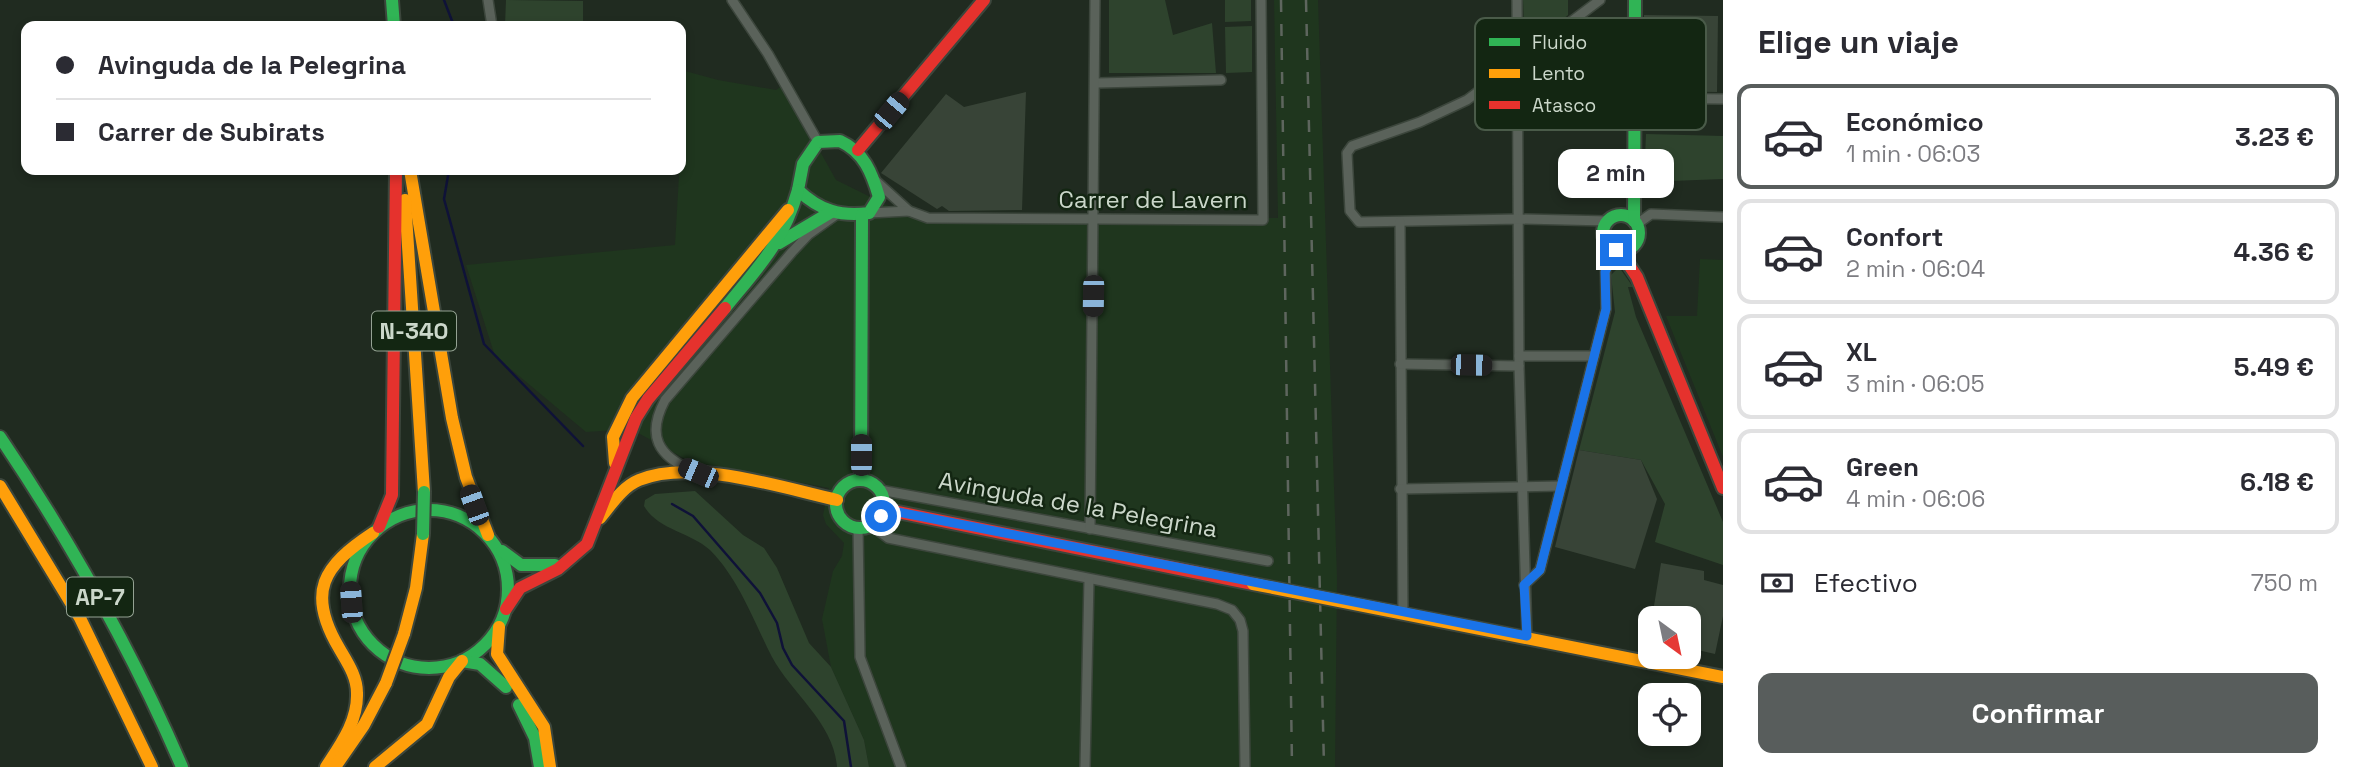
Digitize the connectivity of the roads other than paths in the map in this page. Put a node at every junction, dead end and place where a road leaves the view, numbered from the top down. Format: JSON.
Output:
{"nodes":[{"id":1,"x":392,"y":0,"type":"edge"},
{"id":2,"x":488,"y":0,"type":"edge"},
{"id":3,"x":732,"y":0,"type":"edge"},
{"id":4,"x":985,"y":0,"type":"edge"},
{"id":5,"x":1096,"y":0,"type":"edge"},
{"id":6,"x":1261,"y":0,"type":"edge"},
{"id":7,"x":1517,"y":0,"type":"edge"},
{"id":8,"x":1600,"y":0,"type":"edge"},
{"id":9,"x":1634,"y":0,"type":"edge"},
{"id":10,"x":1517,"y":18,"type":"edge"},
{"id":11,"x":1577,"y":18,"type":"edge"},
{"id":12,"x":1634,"y":18,"type":"edge"},
{"id":13,"x":394,"y":21,"type":"edge"},
{"id":14,"x":491,"y":21,"type":"edge"},
{"id":15,"x":1221,"y":80,"type":"dead end"},
{"id":16,"x":1097,"y":83,"type":"junction"},
{"id":17,"x":1475,"y":95,"type":"edge"},
{"id":18,"x":1518,"y":130,"type":"edge"},
{"id":19,"x":1633,"y":130,"type":"edge"},
{"id":20,"x":818,"y":142,"type":"junction"},
{"id":21,"x":858,"y":150,"type":"junction"},
{"id":22,"x":396,"y":175,"type":"edge"},
{"id":23,"x":403,"y":175,"type":"edge"},
{"id":24,"x":411,"y":175,"type":"edge"},
{"id":25,"x":874,"y":179,"type":"junction"},
{"id":26,"x":798,"y":193,"type":"junction"},
{"id":27,"x":909,"y":211,"type":"junction"},
{"id":28,"x":834,"y":213,"type":"junction"},
{"id":29,"x":866,"y":214,"type":"junction"},
{"id":30,"x":1723,"y":217,"type":"edge"},
{"id":31,"x":1094,"y":219,"type":"junction"},
{"id":32,"x":1519,"y":219,"type":"junction"},
{"id":33,"x":1631,"y":220,"type":"junction"},
{"id":34,"x":1608,"y":221,"type":"junction"},
{"id":35,"x":1400,"y":222,"type":"junction"},
{"id":36,"x":1605,"y":240,"type":"junction"},
{"id":37,"x":776,"y":246,"type":"junction"},
{"id":38,"x":1623,"y":249,"type":"junction"},
{"id":39,"x":1606,"y":267,"type":"junction"},
{"id":40,"x":1594,"y":356,"type":"junction"},
{"id":41,"x":1519,"y":361,"type":"junction"},
{"id":42,"x":1400,"y":364,"type":"junction"},
{"id":43,"x":0,"y":437,"type":"edge"},
{"id":44,"x":615,"y":467,"type":"junction"},
{"id":45,"x":698,"y":473,"type":"junction"},
{"id":46,"x":861,"y":480,"type":"junction"},
{"id":47,"x":1722,"y":480,"type":"edge"},
{"id":48,"x":0,"y":486,"type":"edge"},
{"id":49,"x":1561,"y":486,"type":"junction"},
{"id":50,"x":1524,"y":488,"type":"junction"},
{"id":51,"x":1400,"y":489,"type":"junction"},
{"id":52,"x":880,"y":490,"type":"junction"},
{"id":53,"x":837,"y":500,"type":"junction"},
{"id":54,"x":883,"y":509,"type":"junction"},
{"id":55,"x":594,"y":526,"type":"junction"},
{"id":56,"x":864,"y":526,"type":"junction"},
{"id":57,"x":1090,"y":529,"type":"junction"},
{"id":58,"x":376,"y":530,"type":"junction"},
{"id":59,"x":491,"y":539,"type":"junction"},
{"id":60,"x":569,"y":561,"type":"junction"},
{"id":61,"x":1268,"y":561,"type":"dead end"},
{"id":62,"x":1089,"y":579,"type":"junction"},
{"id":63,"x":1524,"y":585,"type":"junction"},
{"id":64,"x":506,"y":609,"type":"junction"},
{"id":65,"x":1403,"y":613,"type":"junction"},
{"id":66,"x":499,"y":626,"type":"junction"},
{"id":67,"x":1527,"y":636,"type":"junction"},
{"id":68,"x":462,"y":661,"type":"junction"},
{"id":69,"x":1723,"y":677,"type":"edge"},
{"id":70,"x":152,"y":767,"type":"edge"},
{"id":71,"x":182,"y":767,"type":"edge"},
{"id":72,"x":326,"y":767,"type":"edge"},
{"id":73,"x":335,"y":767,"type":"edge"},
{"id":74,"x":375,"y":767,"type":"edge"},
{"id":75,"x":540,"y":767,"type":"edge"},
{"id":76,"x":550,"y":767,"type":"edge"},
{"id":77,"x":901,"y":767,"type":"edge"},
{"id":78,"x":1085,"y":767,"type":"edge"},
{"id":79,"x":1245,"y":767,"type":"edge"}],
"edges":[{"from":1,"to":13,"type":"main road"},
{"from":2,"to":14,"type":"street"},
{"from":3,"to":20,"type":"street"},
{"from":4,"to":21,"type":"main road"},
{"from":5,"to":16,"type":"street"},
{"from":6,"to":31,"type":"street","name":"Carrer de Lavern"},
{"from":7,"to":10,"type":"street"},
{"from":8,"to":11,"type":"street"},
{"from":9,"to":12,"type":"main road"},
{"from":15,"to":16,"type":"street"},
{"from":16,"to":31,"type":"street"},
{"from":17,"to":35,"type":"street"},
{"from":18,"to":32,"type":"street"},
{"from":19,"to":33,"type":"main road"},
{"from":20,"to":21,"type":"main road"},
{"from":20,"to":26,"type":"main road"},
{"from":21,"to":25,"type":"main road"},
{"from":22,"to":58,"type":"main road"},
{"from":23,"to":73,"type":"main road","number":"N-340","bridge":true},
{"from":24,"to":59,"type":"main road"},
{"from":25,"to":27,"type":"street"},
{"from":25,"to":29,"type":"main road"},
{"from":26,"to":28,"type":"main road"},
{"from":26,"to":37,"type":"main road"},
{"from":26,"to":44,"type":"main road"},
{"from":27,"to":29,"type":"street","name":"Carrer de Lavern"},
{"from":27,"to":31,"type":"street","name":"Carrer de Lavern"},
{"from":28,"to":29,"type":"main road"},
{"from":28,"to":37,"type":"main road"},
{"from":28,"to":45,"type":"street"},
{"from":29,"to":46,"type":"main road"},
{"from":30,"to":33,"type":"street"},
{"from":31,"to":57,"type":"street"},
{"from":32,"to":34,"type":"street"},
{"from":32,"to":35,"type":"street"},
{"from":32,"to":41,"type":"street"},
{"from":33,"to":34,"type":"main road"},
{"from":33,"to":38,"type":"main road"},
{"from":34,"to":36,"type":"main road"},
{"from":35,"to":42,"type":"street"},
{"from":36,"to":38,"type":"main road"},
{"from":36,"to":39,"type":"street"},
{"from":37,"to":44,"type":"main road"},
{"from":38,"to":39,"type":"street"},
{"from":38,"to":47,"type":"main road"},
{"from":39,"to":40,"type":"street"},
{"from":40,"to":41,"type":"street"},
{"from":40,"to":49,"type":"street"},
{"from":41,"to":42,"type":"street"},
{"from":41,"to":50,"type":"street"},
{"from":42,"to":51,"type":"street"},
{"from":43,"to":71,"type":"main road","number":"AP-7"},
{"from":44,"to":55,"type":"main road"},
{"from":45,"to":53,"type":"main road"},
{"from":45,"to":55,"type":"main road"},
{"from":46,"to":52,"type":"main road"},
{"from":46,"to":53,"type":"main road"},
{"from":48,"to":70,"type":"main road","number":"AP-7"},
{"from":49,"to":50,"type":"street"},
{"from":49,"to":63,"type":"street"},
{"from":50,"to":51,"type":"street"},
{"from":50,"to":63,"type":"street"},
{"from":51,"to":65,"type":"street"},
{"from":52,"to":54,"type":"main road"},
{"from":52,"to":57,"type":"street","name":"Avinguda de la Pelegrina"},
{"from":53,"to":56,"type":"main road"},
{"from":54,"to":56,"type":"main road"},
{"from":54,"to":65,"type":"main road","name":"Avinguda de la Pelegrina","bridge":true},
{"from":55,"to":60,"type":"main road"},
{"from":56,"to":62,"type":"street"},
{"from":56,"to":77,"type":"street"},
{"from":57,"to":61,"type":"street","name":"Avinguda de la Pelegrina"},
{"from":58,"to":59,"type":"main road"},
{"from":58,"to":68,"type":"main road"},
{"from":58,"to":72,"type":"main road"},
{"from":59,"to":60,"type":"main road"},
{"from":59,"to":64,"type":"main road"},
{"from":60,"to":64,"type":"main road"},
{"from":62,"to":78,"type":"street"},
{"from":62,"to":79,"type":"street"},
{"from":63,"to":67,"type":"street"},
{"from":64,"to":66,"type":"main road"},
{"from":65,"to":67,"type":"main road","name":"Avinguda de la Pelegrina"},
{"from":66,"to":68,"type":"main road"},
{"from":66,"to":76,"type":"main road"},
{"from":67,"to":69,"type":"main road","name":"Avinguda de la Pelegrina"},
{"from":68,"to":74,"type":"main road"},
{"from":68,"to":75,"type":"main road"}]}
